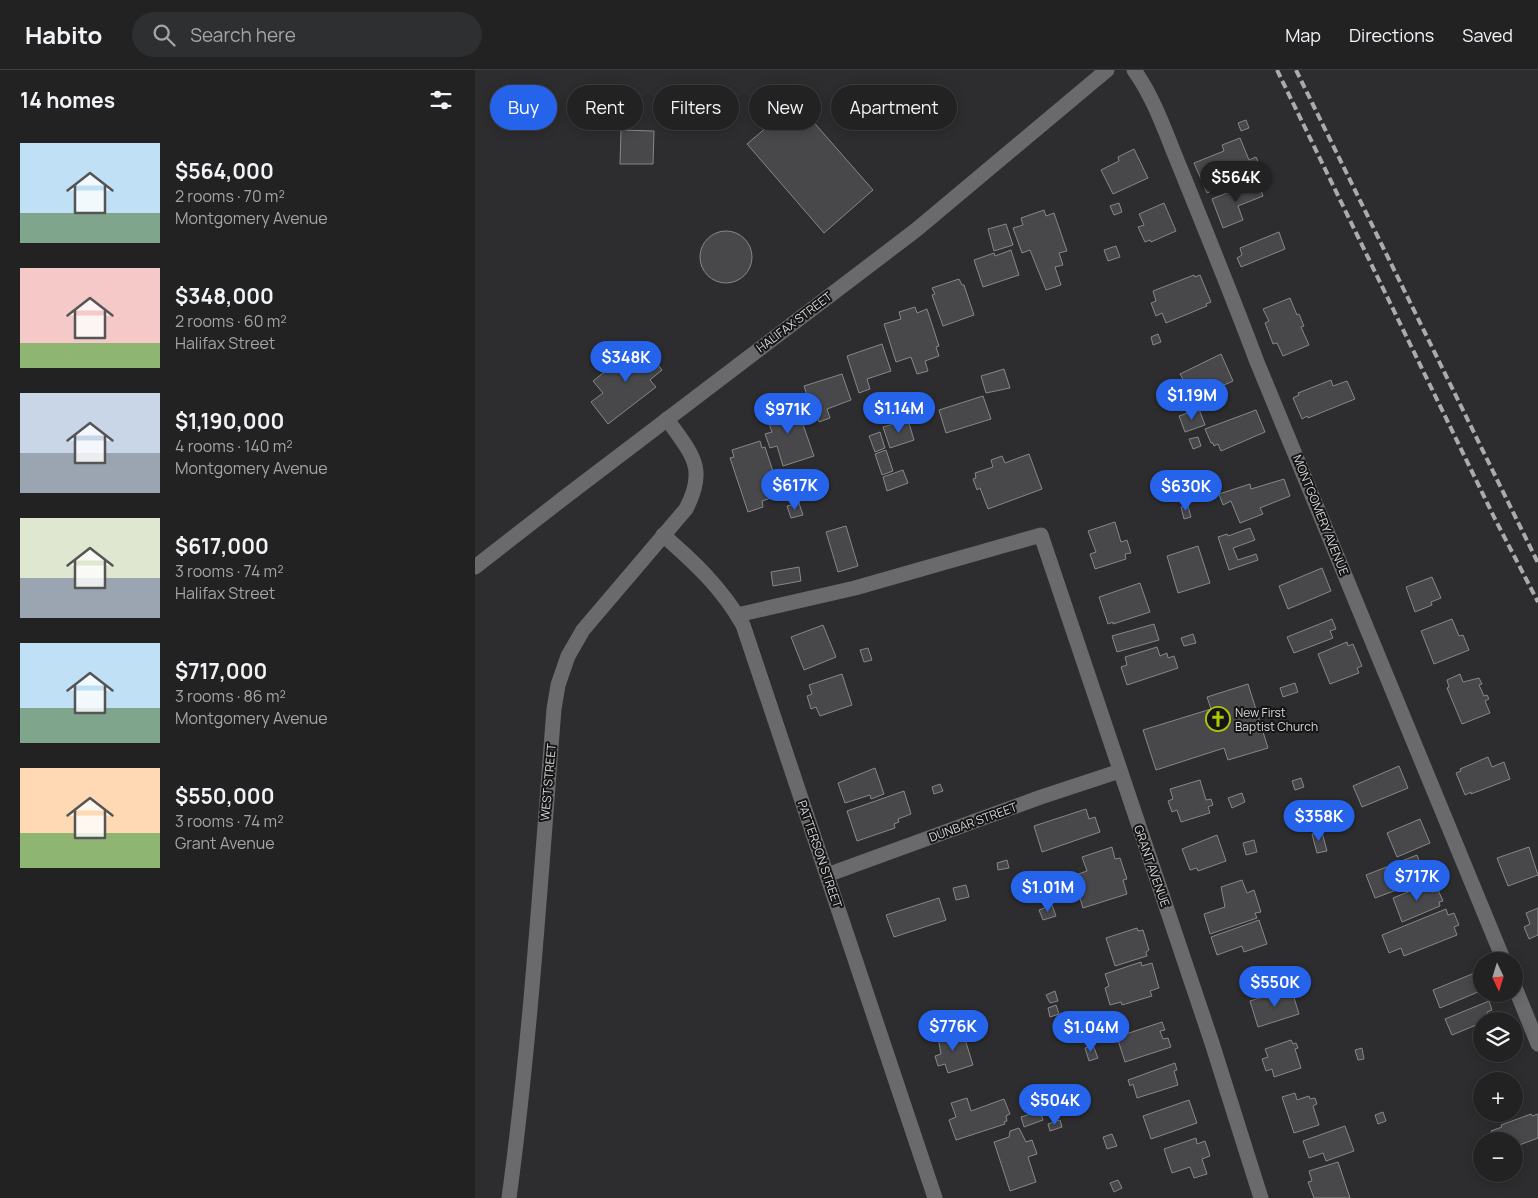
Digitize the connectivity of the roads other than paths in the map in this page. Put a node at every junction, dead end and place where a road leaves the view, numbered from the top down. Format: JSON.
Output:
{"nodes":[{"id":1,"x":1107,"y":70,"type":"edge"},
{"id":2,"x":1134,"y":70,"type":"edge"},
{"id":3,"x":667,"y":419,"type":"junction"},
{"id":4,"x":663,"y":535,"type":"junction"},
{"id":5,"x":475,"y":567,"type":"edge"},
{"id":6,"x":737,"y":615,"type":"junction"},
{"id":7,"x":1120,"y":771,"type":"junction"},
{"id":8,"x":827,"y":875,"type":"junction"},
{"id":9,"x":1500,"y":952,"type":"edge"},
{"id":10,"x":1521,"y":1002,"type":"edge"},
{"id":11,"x":1538,"y":1044,"type":"edge"},
{"id":12,"x":509,"y":1198,"type":"edge"},
{"id":13,"x":935,"y":1198,"type":"edge"},
{"id":14,"x":1261,"y":1198,"type":"edge"}],
"edges":[{"from":1,"to":3,"type":"street","name":"HALIFAX STREET"},
{"from":2,"to":9,"type":"street","name":"MONTGOMERY AVENUE"},
{"from":3,"to":4,"type":"street","name":"WEST STREET"},
{"from":3,"to":5,"type":"street","name":"HALIFAX STREET"},
{"from":4,"to":6,"type":"street","name":"PATTERSON STREET"},
{"from":4,"to":12,"type":"street","name":"WEST STREET"},
{"from":6,"to":7,"type":"street","name":"GRANT AVENUE"},
{"from":6,"to":8,"type":"street","name":"PATTERSON STREET"},
{"from":7,"to":8,"type":"street","name":"DUNBAR STREET"},
{"from":7,"to":14,"type":"street","name":"GRANT AVENUE"},
{"from":8,"to":13,"type":"street","name":"PATTERSON STREET"},
{"from":10,"to":11,"type":"street"}]}
